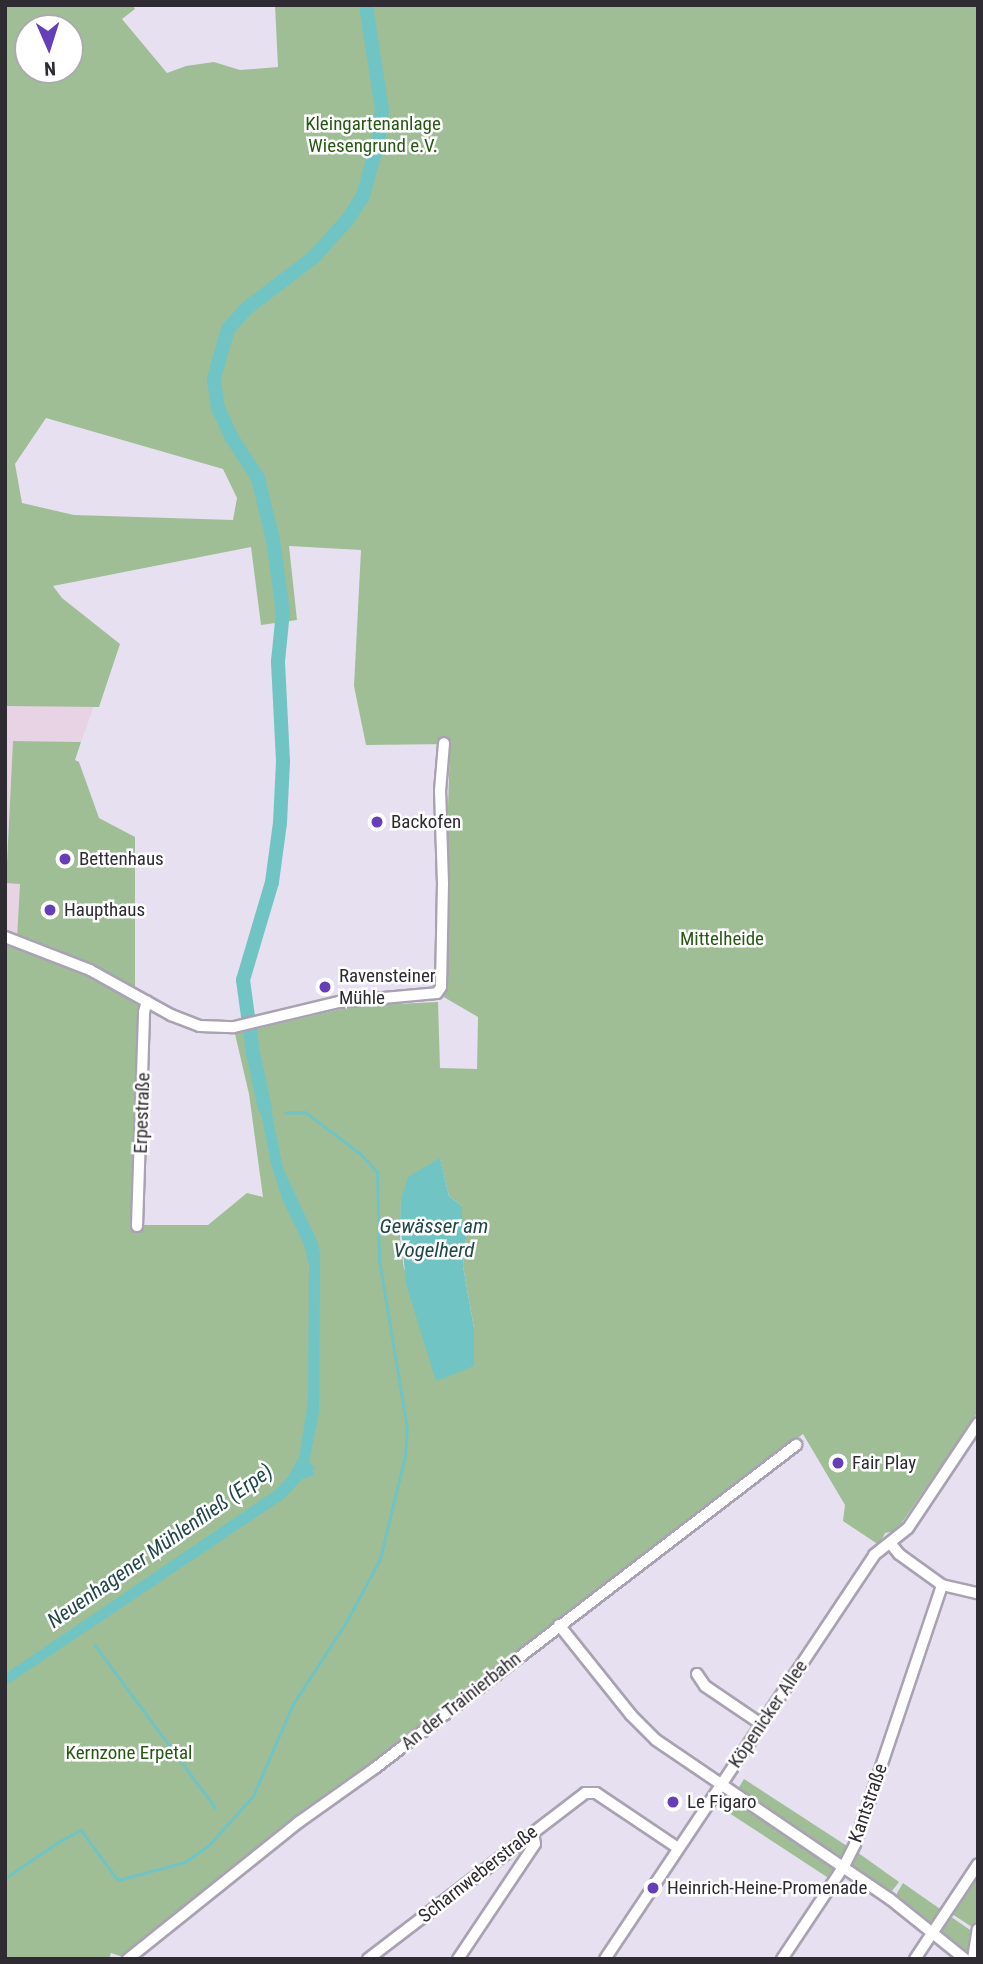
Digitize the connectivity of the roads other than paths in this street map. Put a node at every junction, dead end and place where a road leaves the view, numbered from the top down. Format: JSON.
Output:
{"nodes":[{"id":1,"x":444,"y":743,"type":"dead end"},
{"id":2,"x":5,"y":937,"type":"edge"},
{"id":3,"x":147,"y":1001,"type":"junction"},
{"id":4,"x":137,"y":1226,"type":"dead end"},
{"id":5,"x":978,"y":1423,"type":"edge"},
{"id":6,"x":796,"y":1446,"type":"dead end"},
{"id":7,"x":891,"y":1544,"type":"junction"},
{"id":8,"x":942,"y":1585,"type":"junction"},
{"id":9,"x":978,"y":1593,"type":"edge"},
{"id":10,"x":559,"y":1625,"type":"junction"},
{"id":11,"x":697,"y":1674,"type":"dead end"},
{"id":12,"x":761,"y":1724,"type":"junction"},
{"id":13,"x":721,"y":1786,"type":"junction"},
{"id":14,"x":533,"y":1833,"type":"junction"},
{"id":15,"x":678,"y":1848,"type":"junction"},
{"id":16,"x":978,"y":1864,"type":"edge"},
{"id":17,"x":844,"y":1866,"type":"junction"},
{"id":18,"x":978,"y":1929,"type":"edge"},
{"id":19,"x":933,"y":1932,"type":"junction"},
{"id":20,"x":128,"y":1959,"type":"edge"},
{"id":21,"x":368,"y":1959,"type":"edge"},
{"id":22,"x":458,"y":1959,"type":"edge"},
{"id":23,"x":605,"y":1959,"type":"edge"},
{"id":24,"x":782,"y":1959,"type":"edge"},
{"id":25,"x":915,"y":1959,"type":"edge"},
{"id":26,"x":965,"y":1959,"type":"edge"},
{"id":27,"x":973,"y":1959,"type":"edge"}],
"edges":[{"from":1,"to":3,"type":"street"},
{"from":2,"to":3,"type":"street"},
{"from":3,"to":4,"type":"street","name":"Erpestraße"},
{"from":5,"to":7,"type":"street","name":"Köpenicker Allee"},
{"from":6,"to":10,"type":"street","name":"An der Trainierbahn"},
{"from":7,"to":8,"type":"street"},
{"from":7,"to":12,"type":"street","name":"Köpenicker Allee"},
{"from":8,"to":9,"type":"street"},
{"from":8,"to":17,"type":"street","name":"Kantstraße"},
{"from":10,"to":13,"type":"street"},
{"from":10,"to":20,"type":"street","name":"An der Trainierbahn"},
{"from":11,"to":12,"type":"street"},
{"from":12,"to":13,"type":"street","name":"Köpenicker Allee"},
{"from":13,"to":15,"type":"street","name":"Köpenicker Allee"},
{"from":13,"to":17,"type":"street"},
{"from":14,"to":15,"type":"street","name":"Scharnweberstraße"},
{"from":14,"to":21,"type":"street","name":"Scharnweberstraße"},
{"from":14,"to":22,"type":"street"},
{"from":15,"to":23,"type":"street","name":"Köpenicker Allee"},
{"from":16,"to":19,"type":"street"},
{"from":17,"to":19,"type":"street"},
{"from":17,"to":24,"type":"street","name":"Kantstraße"},
{"from":18,"to":27,"type":"street"},
{"from":19,"to":25,"type":"street"},
{"from":19,"to":26,"type":"street"}]}
